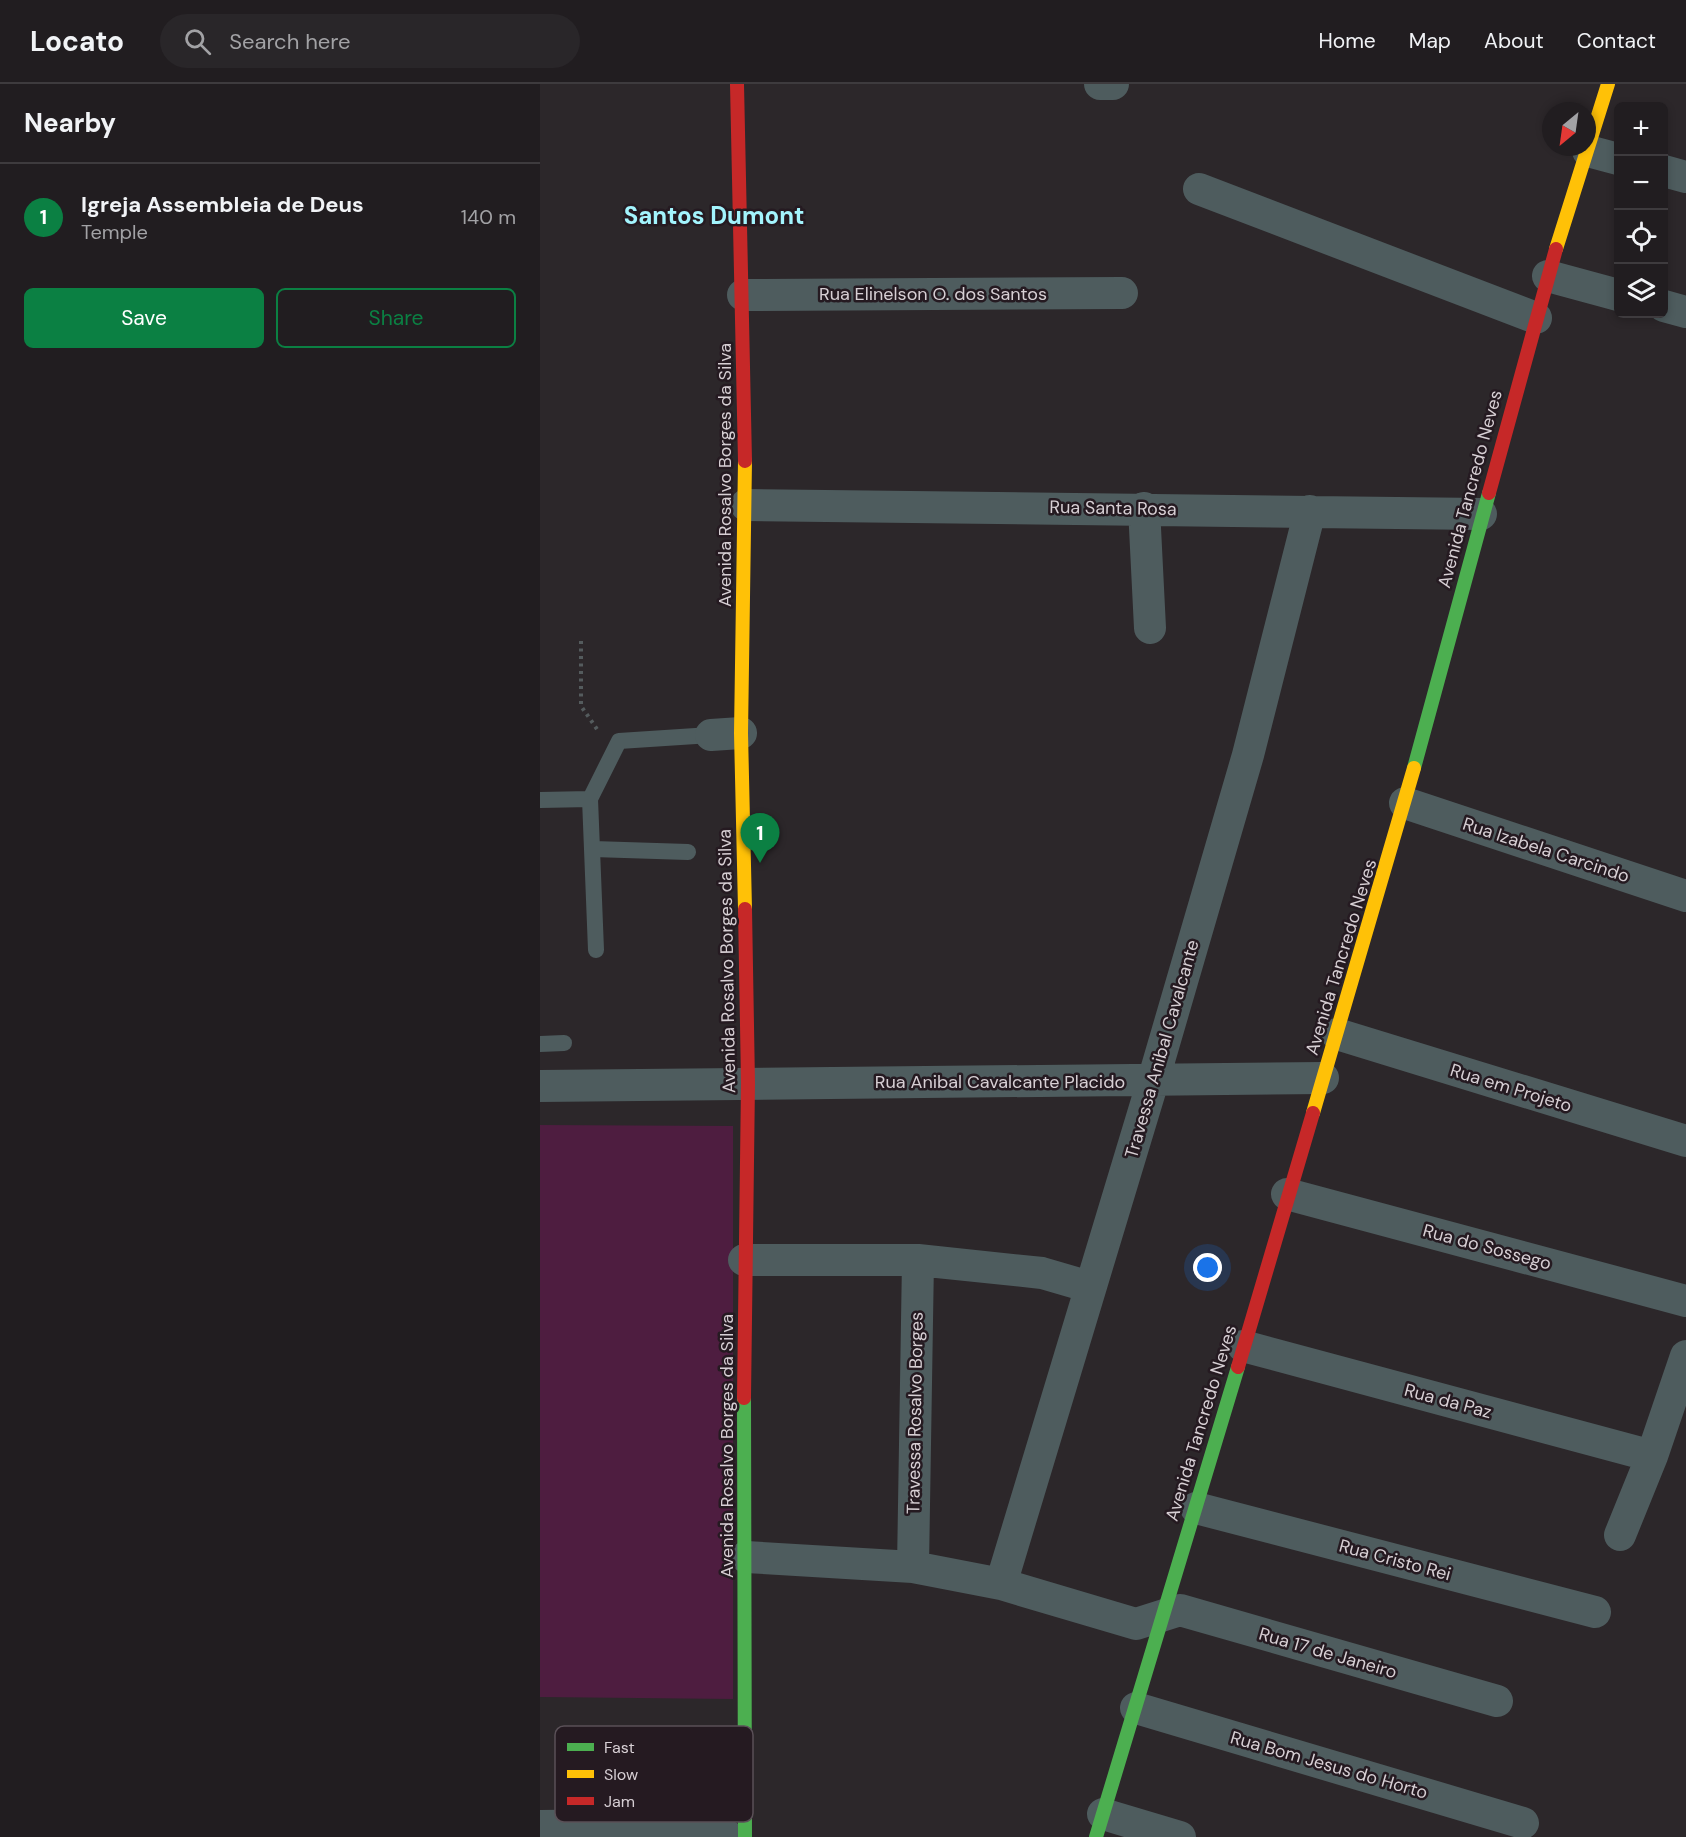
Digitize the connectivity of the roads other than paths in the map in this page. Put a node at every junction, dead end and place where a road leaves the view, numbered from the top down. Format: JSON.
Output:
{"nodes":[{"id":1,"x":737,"y":84,"type":"edge"},
{"id":2,"x":1100,"y":84,"type":"edge"},
{"id":3,"x":1113,"y":84,"type":"edge"},
{"id":4,"x":1608,"y":84,"type":"edge"},
{"id":5,"x":1596,"y":124,"type":"edge"},
{"id":6,"x":1596,"y":153,"type":"edge"},
{"id":7,"x":1586,"y":156,"type":"edge"},
{"id":8,"x":1614,"y":158,"type":"edge"},
{"id":9,"x":1668,"y":172,"type":"edge"},
{"id":10,"x":1686,"y":177,"type":"edge"},
{"id":11,"x":1199,"y":189,"type":"dead end"},
{"id":12,"x":1548,"y":276,"type":"junction"},
{"id":13,"x":1122,"y":292,"type":"dead end"},
{"id":14,"x":1614,"y":294,"type":"edge"},
{"id":15,"x":743,"y":295,"type":"junction"},
{"id":16,"x":1668,"y":307,"type":"edge"},
{"id":17,"x":1686,"y":312,"type":"edge"},
{"id":18,"x":1536,"y":318,"type":"junction"},
{"id":19,"x":746,"y":505,"type":"junction"},
{"id":20,"x":1144,"y":508,"type":"junction"},
{"id":21,"x":1310,"y":511,"type":"junction"},
{"id":22,"x":1481,"y":514,"type":"junction"},
{"id":23,"x":1150,"y":628,"type":"dead end"},
{"id":24,"x":726,"y":734,"type":"junction"},
{"id":25,"x":590,"y":799,"type":"junction"},
{"id":26,"x":540,"y":800,"type":"edge"},
{"id":27,"x":1405,"y":804,"type":"junction"},
{"id":28,"x":593,"y":849,"type":"junction"},
{"id":29,"x":688,"y":852,"type":"dead end"},
{"id":30,"x":1686,"y":896,"type":"edge"},
{"id":31,"x":596,"y":950,"type":"dead end"},
{"id":32,"x":1337,"y":1034,"type":"junction"},
{"id":33,"x":564,"y":1043,"type":"dead end"},
{"id":34,"x":540,"y":1044,"type":"edge"},
{"id":35,"x":1323,"y":1078,"type":"junction"},
{"id":36,"x":1154,"y":1081,"type":"junction"},
{"id":37,"x":748,"y":1083,"type":"junction"},
{"id":38,"x":540,"y":1086,"type":"edge"},
{"id":39,"x":1686,"y":1142,"type":"edge"},
{"id":40,"x":1287,"y":1194,"type":"junction"},
{"id":41,"x":744,"y":1260,"type":"junction"},
{"id":42,"x":918,"y":1260,"type":"junction"},
{"id":43,"x":1090,"y":1287,"type":"junction"},
{"id":44,"x":1686,"y":1301,"type":"edge"},
{"id":45,"x":1244,"y":1346,"type":"junction"},
{"id":46,"x":1686,"y":1356,"type":"edge"},
{"id":47,"x":1652,"y":1456,"type":"junction"},
{"id":48,"x":1196,"y":1508,"type":"junction"},
{"id":49,"x":1620,"y":1535,"type":"dead end"},
{"id":50,"x":746,"y":1557,"type":"junction"},
{"id":51,"x":913,"y":1567,"type":"junction"},
{"id":52,"x":1000,"y":1584,"type":"junction"},
{"id":53,"x":1595,"y":1612,"type":"dead end"},
{"id":54,"x":1159,"y":1617,"type":"junction"},
{"id":55,"x":1497,"y":1701,"type":"dead end"},
{"id":56,"x":1136,"y":1708,"type":"junction"},
{"id":57,"x":745,"y":1726,"type":"edge"},
{"id":58,"x":745,"y":1822,"type":"edge"},
{"id":59,"x":1523,"y":1823,"type":"dead end"},
{"id":60,"x":540,"y":1826,"type":"edge"},
{"id":61,"x":1099,"y":1826,"type":"edge"},
{"id":62,"x":729,"y":1837,"type":"edge"},
{"id":63,"x":745,"y":1837,"type":"edge"},
{"id":64,"x":1180,"y":1837,"type":"edge"}],
"edges":[{"from":1,"to":15,"type":"street","name":"Avenida Rosalvo Borges da Silva"},
{"from":2,"to":3,"type":"street"},
{"from":4,"to":5,"type":"street","name":"Avenida Tancredo Neves"},
{"from":6,"to":8,"type":"street"},
{"from":7,"to":12,"type":"street","name":"Avenida Tancredo Neves"},
{"from":9,"to":10,"type":"street"},
{"from":11,"to":18,"type":"street"},
{"from":12,"to":14,"type":"street"},
{"from":12,"to":18,"type":"street","name":"Avenida Tancredo Neves"},
{"from":13,"to":15,"type":"street","name":"Rua Elinelson O. dos Santos"},
{"from":15,"to":19,"type":"street","name":"Avenida Rosalvo Borges da Silva"},
{"from":16,"to":17,"type":"street"},
{"from":18,"to":22,"type":"street","name":"Avenida Tancredo Neves"},
{"from":19,"to":20,"type":"street","name":"Rua Santa Rosa"},
{"from":19,"to":24,"type":"street","name":"Avenida Rosalvo Borges da Silva"},
{"from":20,"to":21,"type":"street","name":"Rua Santa Rosa"},
{"from":20,"to":23,"type":"street"},
{"from":21,"to":22,"type":"street","name":"Rua Santa Rosa"},
{"from":21,"to":36,"type":"street","name":"Travessa Anibal Cavalcante"},
{"from":22,"to":27,"type":"street","name":"Avenida Tancredo Neves"},
{"from":24,"to":25,"type":"lane"},
{"from":24,"to":37,"type":"street","name":"Avenida Rosalvo Borges da Silva"},
{"from":25,"to":26,"type":"lane"},
{"from":25,"to":28,"type":"lane"},
{"from":27,"to":30,"type":"street","name":"Rua Izabela Carcindo"},
{"from":27,"to":32,"type":"street","name":"Avenida Tancredo Neves"},
{"from":28,"to":29,"type":"lane"},
{"from":28,"to":31,"type":"lane"},
{"from":32,"to":35,"type":"street","name":"Avenida Tancredo Neves"},
{"from":32,"to":39,"type":"street","name":"Rua em Projeto"},
{"from":33,"to":34,"type":"lane"},
{"from":35,"to":36,"type":"street","name":"Rua Anibal Cavalcante Placido"},
{"from":35,"to":40,"type":"street","name":"Avenida Tancredo Neves"},
{"from":36,"to":37,"type":"street","name":"Rua Anibal Cavalcante Placido"},
{"from":36,"to":43,"type":"street","name":"Travessa Anibal Cavalcante"},
{"from":37,"to":38,"type":"street","name":"Rua Anibal Cavalcante Placido"},
{"from":37,"to":41,"type":"street","name":"Avenida Rosalvo Borges da Silva"},
{"from":40,"to":44,"type":"street","name":"Rua do Sossego"},
{"from":40,"to":45,"type":"street","name":"Avenida Tancredo Neves"},
{"from":41,"to":42,"type":"street"},
{"from":41,"to":50,"type":"street","name":"Avenida Rosalvo Borges da Silva"},
{"from":42,"to":43,"type":"street"},
{"from":42,"to":51,"type":"street","name":"Travessa Rosalvo Borges"},
{"from":43,"to":52,"type":"street","name":"Travessa Anibal Cavalcante"},
{"from":45,"to":47,"type":"street","name":"Rua da Paz"},
{"from":45,"to":48,"type":"street","name":"Avenida Tancredo Neves"},
{"from":46,"to":47,"type":"street"},
{"from":47,"to":49,"type":"street"},
{"from":48,"to":53,"type":"street","name":"Rua Cristo Rei"},
{"from":48,"to":54,"type":"street","name":"Avenida Tancredo Neves"},
{"from":50,"to":51,"type":"street","name":"Rua 17 de Janeiro"},
{"from":50,"to":57,"type":"street","name":"Avenida Rosalvo Borges da Silva"},
{"from":51,"to":52,"type":"street","name":"Rua 17 de Janeiro"},
{"from":52,"to":54,"type":"street","name":"Rua 17 de Janeiro"},
{"from":54,"to":55,"type":"street","name":"Rua 17 de Janeiro"},
{"from":54,"to":56,"type":"street","name":"Avenida Tancredo Neves"},
{"from":56,"to":59,"type":"street","name":"Rua Bom Jesus do Horto"},
{"from":56,"to":61,"type":"street","name":"Avenida Tancredo Neves"},
{"from":58,"to":63,"type":"street","name":"Avenida Rosalvo Borges da Silva"},
{"from":60,"to":62,"type":"street"},
{"from":61,"to":64,"type":"street"}]}
